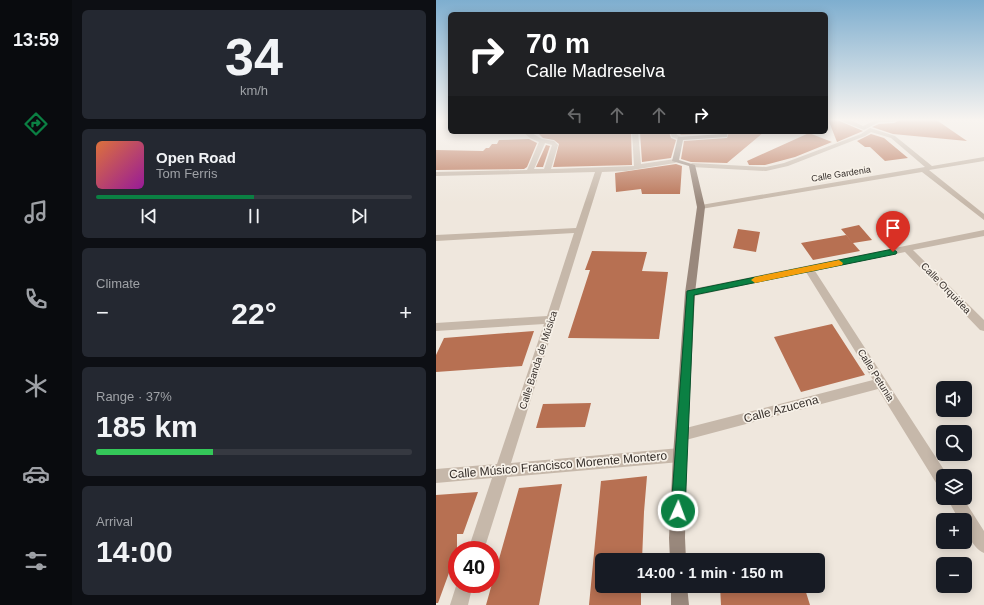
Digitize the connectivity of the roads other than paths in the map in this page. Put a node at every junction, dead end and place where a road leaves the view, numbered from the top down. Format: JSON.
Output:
{"nodes":[{"id":1,"x":539,"y":147,"type":"edge"},
{"id":2,"x":554,"y":147,"type":"edge"},
{"id":3,"x":636,"y":147,"type":"edge"},
{"id":4,"x":678,"y":147,"type":"edge"},
{"id":5,"x":833,"y":147,"type":"edge"},
{"id":6,"x":904,"y":147,"type":"edge"},
{"id":7,"x":984,"y":159,"type":"edge"},
{"id":8,"x":675,"y":161,"type":"junction"},
{"id":9,"x":692,"y":165,"type":"junction"},
{"id":10,"x":638,"y":167,"type":"junction"},
{"id":11,"x":926,"y":169,"type":"junction"},
{"id":12,"x":599,"y":170,"type":"junction"},
{"id":13,"x":547,"y":171,"type":"junction"},
{"id":14,"x":530,"y":172,"type":"junction"},
{"id":15,"x":436,"y":174,"type":"edge"},
{"id":16,"x":700,"y":207,"type":"junction"},
{"id":17,"x":984,"y":218,"type":"edge"},
{"id":18,"x":580,"y":230,"type":"junction"},
{"id":19,"x":984,"y":233,"type":"edge"},
{"id":20,"x":436,"y":238,"type":"edge"},
{"id":21,"x":907,"y":249,"type":"junction"},
{"id":22,"x":809,"y":269,"type":"junction"},
{"id":23,"x":690,"y":293,"type":"junction"},
{"id":24,"x":551,"y":320,"type":"junction"},
{"id":25,"x":436,"y":327,"type":"edge"},
{"id":26,"x":984,"y":327,"type":"edge"},
{"id":27,"x":880,"y":383,"type":"junction"},
{"id":28,"x":682,"y":435,"type":"junction"},
{"id":29,"x":680,"y":455,"type":"junction"},
{"id":30,"x":501,"y":470,"type":"junction"},
{"id":31,"x":936,"y":470,"type":"edge"},
{"id":32,"x":436,"y":476,"type":"edge"},
{"id":33,"x":958,"y":505,"type":"edge"},
{"id":34,"x":479,"y":541,"type":"edge"},
{"id":35,"x":984,"y":545,"type":"edge"},
{"id":36,"x":678,"y":553,"type":"edge"},
{"id":37,"x":462,"y":593,"type":"edge"},
{"id":38,"x":679,"y":593,"type":"edge"},
{"id":39,"x":459,"y":605,"type":"edge"},
{"id":40,"x":680,"y":605,"type":"edge"}],
"edges":[{"from":1,"to":14,"type":"street"},
{"from":2,"to":13,"type":"street"},
{"from":3,"to":10,"type":"street"},
{"from":4,"to":8,"type":"street"},
{"from":5,"to":9,"type":"street"},
{"from":6,"to":11,"type":"street"},
{"from":7,"to":11,"type":"street","name":"Calle Gardenia"},
{"from":8,"to":9,"type":"street"},
{"from":8,"to":10,"type":"street"},
{"from":9,"to":16,"type":"street"},
{"from":10,"to":12,"type":"street"},
{"from":11,"to":16,"type":"street","name":"Calle Gardenia"},
{"from":11,"to":17,"type":"street"},
{"from":12,"to":13,"type":"street"},
{"from":12,"to":18,"type":"street","name":"Calle Banda de Música"},
{"from":13,"to":14,"type":"street"},
{"from":14,"to":15,"type":"street"},
{"from":16,"to":23,"type":"street"},
{"from":18,"to":20,"type":"street"},
{"from":18,"to":24,"type":"street","name":"Calle Banda de Música"},
{"from":19,"to":21,"type":"street"},
{"from":21,"to":22,"type":"street"},
{"from":21,"to":26,"type":"street","name":"Calle Orquidea"},
{"from":22,"to":23,"type":"street"},
{"from":22,"to":27,"type":"street","name":"Calle Petunia"},
{"from":23,"to":28,"type":"street"},
{"from":24,"to":25,"type":"street"},
{"from":24,"to":30,"type":"street","name":"Calle Banda de Música"},
{"from":27,"to":28,"type":"street","name":"Calle Azucena"},
{"from":27,"to":31,"type":"street","name":"Calle Petunia"},
{"from":28,"to":29,"type":"street"},
{"from":29,"to":30,"type":"street","name":"Calle Músico Francisco Morente Montero"},
{"from":29,"to":36,"type":"street"},
{"from":30,"to":32,"type":"street","name":"Calle Músico Francisco Morente Montero"},
{"from":30,"to":34,"type":"street","name":"Calle Banda de Música"},
{"from":33,"to":35,"type":"street"},
{"from":37,"to":39,"type":"street"},
{"from":38,"to":40,"type":"street"}]}
